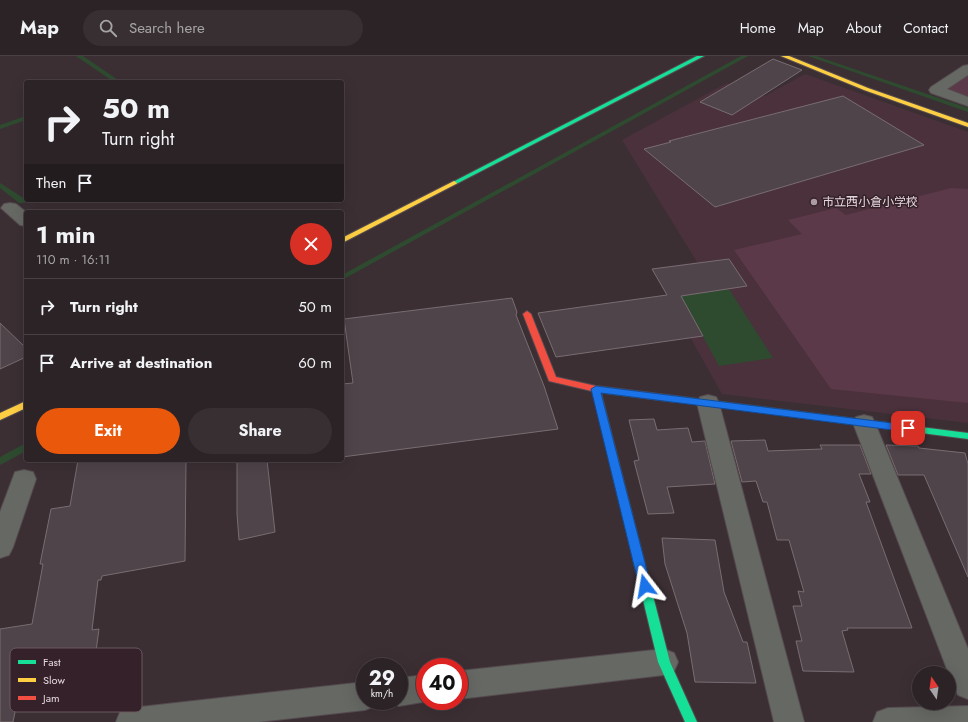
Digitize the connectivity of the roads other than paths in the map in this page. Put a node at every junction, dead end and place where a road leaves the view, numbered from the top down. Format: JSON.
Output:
{"nodes":[{"id":1,"x":702,"y":56,"type":"edge"},
{"id":2,"x":784,"y":56,"type":"edge"},
{"id":3,"x":968,"y":69,"type":"edge"},
{"id":4,"x":950,"y":105,"type":"edge"},
{"id":5,"x":968,"y":125,"type":"edge"},
{"id":6,"x":10,"y":208,"type":"dead end"},
{"id":7,"x":24,"y":219,"type":"edge"},
{"id":8,"x":344,"y":240,"type":"edge"},
{"id":9,"x":527,"y":314,"type":"dead end"},
{"id":10,"x":596,"y":389,"type":"junction"},
{"id":11,"x":708,"y":403,"type":"junction"},
{"id":12,"x":24,"y":405,"type":"edge"},
{"id":13,"x":0,"y":417,"type":"edge"},
{"id":14,"x":864,"y":423,"type":"junction"},
{"id":15,"x":968,"y":436,"type":"edge"},
{"id":16,"x":24,"y":479,"type":"dead end"},
{"id":17,"x":0,"y":547,"type":"edge"},
{"id":18,"x":664,"y":662,"type":"junction"},
{"id":19,"x":468,"y":684,"type":"edge"},
{"id":20,"x":968,"y":685,"type":"edge"},
{"id":21,"x":356,"y":697,"type":"edge"},
{"id":22,"x":968,"y":720,"type":"edge"},
{"id":23,"x":131,"y":722,"type":"edge"},
{"id":24,"x":691,"y":722,"type":"edge"},
{"id":25,"x":789,"y":722,"type":"edge"},
{"id":26,"x":888,"y":722,"type":"edge"}],
"edges":[{"from":1,"to":8,"type":"street"},
{"from":2,"to":4,"type":"street"},
{"from":3,"to":4,"type":"street"},
{"from":4,"to":5,"type":"street"},
{"from":6,"to":7,"type":"street"},
{"from":9,"to":10,"type":"street"},
{"from":10,"to":11,"type":"street"},
{"from":10,"to":18,"type":"street"},
{"from":11,"to":14,"type":"street"},
{"from":11,"to":25,"type":"street"},
{"from":12,"to":13,"type":"street"},
{"from":14,"to":15,"type":"street"},
{"from":14,"to":20,"type":"street"},
{"from":16,"to":17,"type":"street"},
{"from":18,"to":19,"type":"street"},
{"from":18,"to":24,"type":"street"},
{"from":21,"to":23,"type":"street"},
{"from":22,"to":26,"type":"street"}]}
